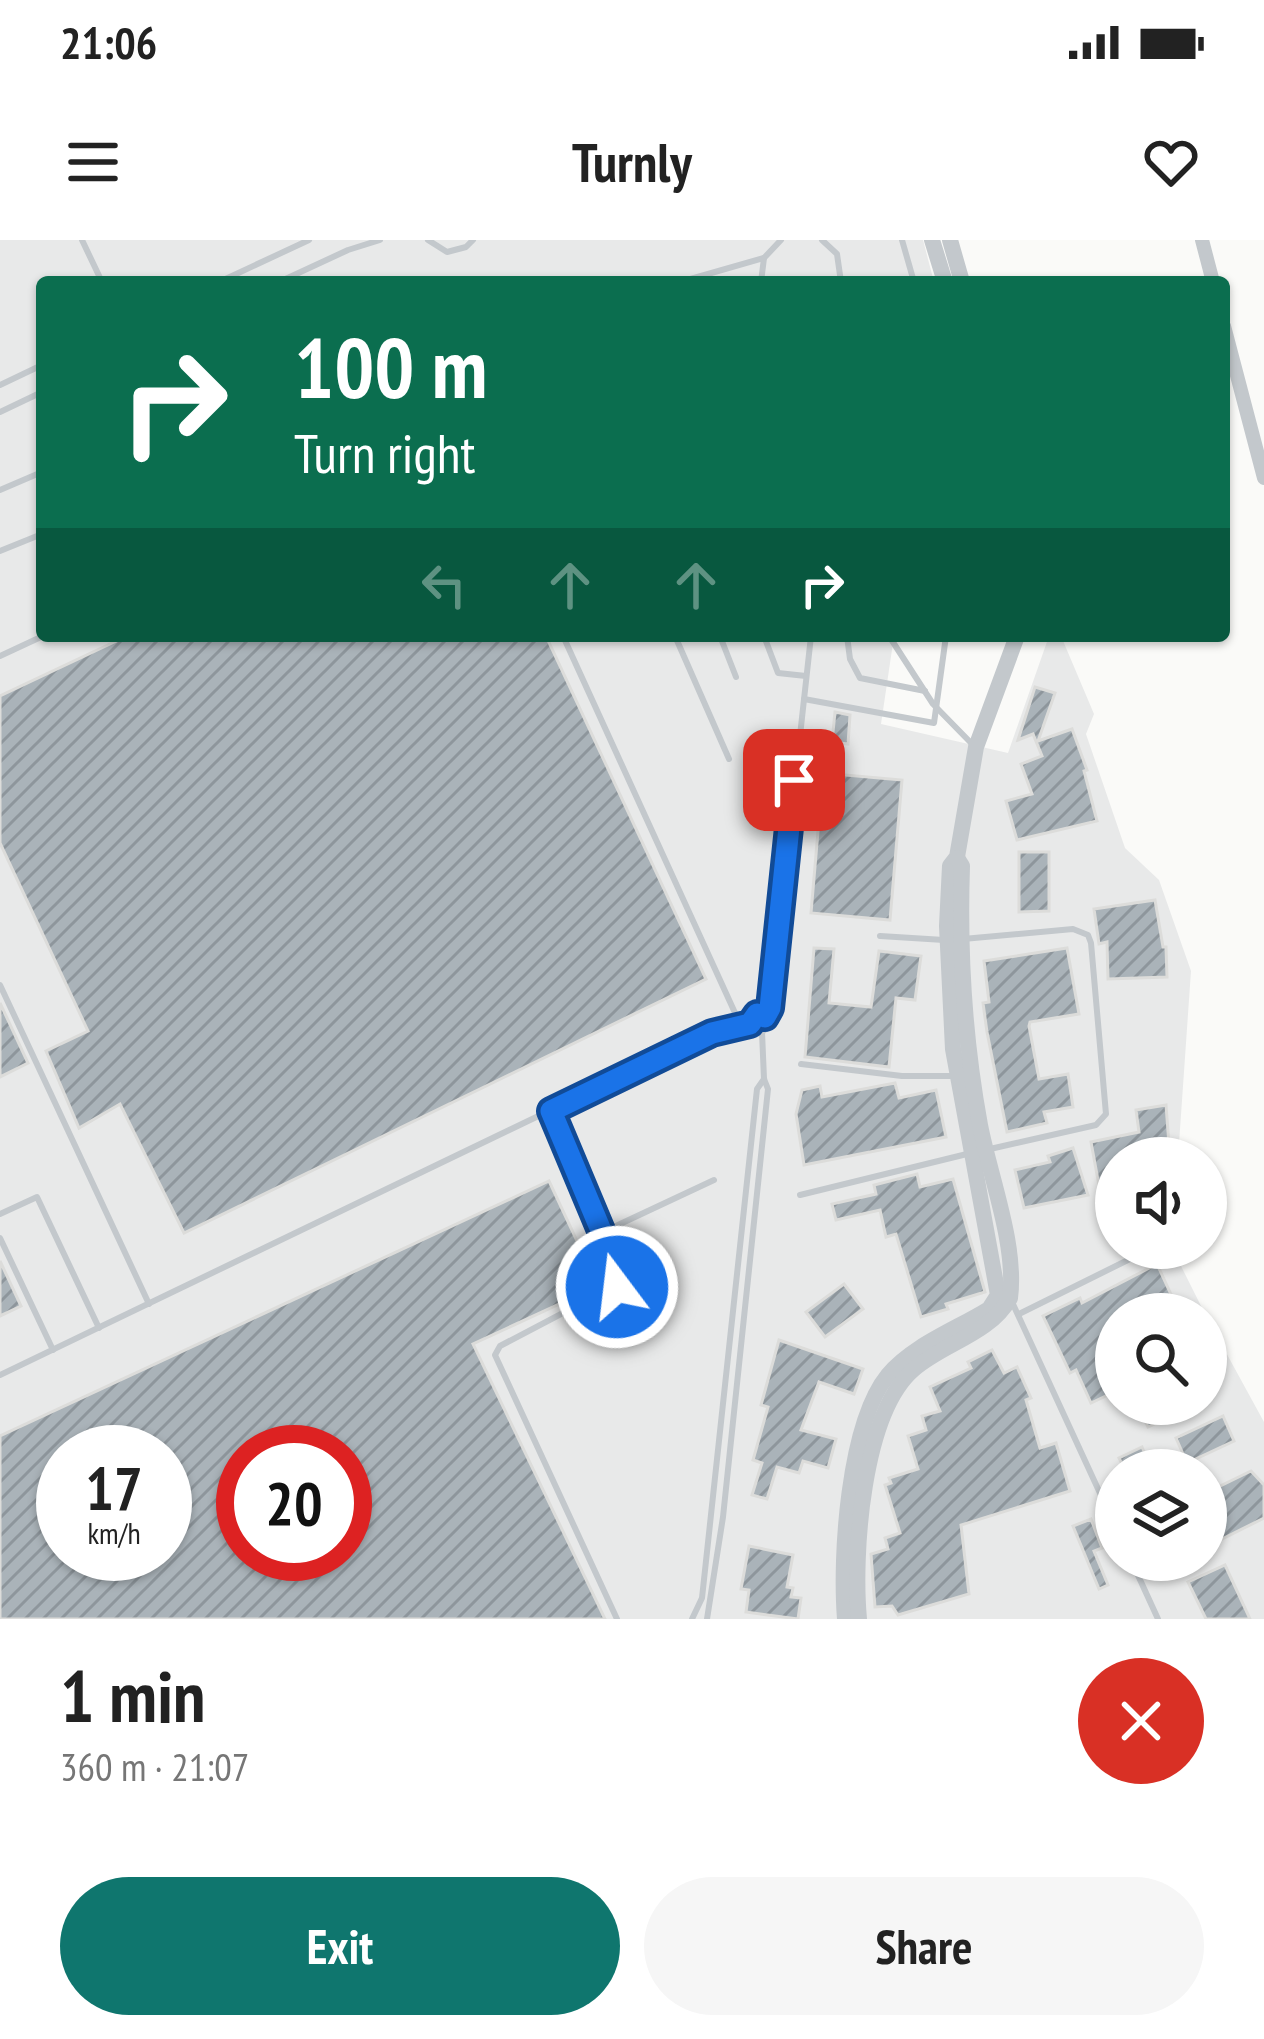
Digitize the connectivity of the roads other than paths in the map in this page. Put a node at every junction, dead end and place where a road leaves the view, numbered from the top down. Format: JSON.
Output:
{"nodes":[{"id":1,"x":82,"y":240,"type":"edge"},
{"id":2,"x":309,"y":240,"type":"edge"},
{"id":3,"x":380,"y":240,"type":"edge"},
{"id":4,"x":428,"y":240,"type":"edge"},
{"id":5,"x":473,"y":240,"type":"edge"},
{"id":6,"x":781,"y":240,"type":"edge"},
{"id":7,"x":822,"y":240,"type":"edge"},
{"id":8,"x":902,"y":240,"type":"edge"},
{"id":9,"x":932,"y":240,"type":"edge"},
{"id":10,"x":950,"y":240,"type":"edge"},
{"id":11,"x":1202,"y":240,"type":"edge"},
{"id":12,"x":764,"y":258,"type":"junction"},
{"id":13,"x":99,"y":276,"type":"edge"},
{"id":14,"x":232,"y":276,"type":"edge"},
{"id":15,"x":293,"y":276,"type":"edge"},
{"id":16,"x":701,"y":276,"type":"edge"},
{"id":17,"x":762,"y":276,"type":"edge"},
{"id":18,"x":841,"y":276,"type":"edge"},
{"id":19,"x":912,"y":276,"type":"edge"},
{"id":20,"x":943,"y":276,"type":"edge"},
{"id":21,"x":960,"y":276,"type":"edge"},
{"id":22,"x":1211,"y":276,"type":"edge"},
{"id":23,"x":1230,"y":349,"type":"edge"},
{"id":24,"x":36,"y":368,"type":"edge"},
{"id":25,"x":0,"y":385,"type":"edge"},
{"id":26,"x":36,"y":395,"type":"edge"},
{"id":27,"x":0,"y":412,"type":"edge"},
{"id":28,"x":36,"y":475,"type":"edge"},
{"id":29,"x":1264,"y":478,"type":"edge"},
{"id":30,"x":0,"y":490,"type":"edge"},
{"id":31,"x":36,"y":536,"type":"edge"},
{"id":32,"x":0,"y":551,"type":"edge"},
{"id":33,"x":36,"y":639,"type":"edge"},
{"id":34,"x":566,"y":642,"type":"edge"},
{"id":35,"x":678,"y":642,"type":"edge"},
{"id":36,"x":722,"y":642,"type":"edge"},
{"id":37,"x":766,"y":642,"type":"edge"},
{"id":38,"x":810,"y":642,"type":"edge"},
{"id":39,"x":849,"y":642,"type":"edge"},
{"id":40,"x":893,"y":642,"type":"edge"},
{"id":41,"x":945,"y":642,"type":"edge"},
{"id":42,"x":1015,"y":642,"type":"edge"},
{"id":43,"x":0,"y":656,"type":"edge"},
{"id":44,"x":806,"y":676,"type":"junction"},
{"id":45,"x":736,"y":677,"type":"dead end"},
{"id":46,"x":925,"y":692,"type":"junction"},
{"id":47,"x":804,"y":699,"type":"junction"},
{"id":48,"x":937,"y":709,"type":"junction"},
{"id":49,"x":976,"y":747,"type":"junction"},
{"id":50,"x":729,"y":759,"type":"dead end"},
{"id":51,"x":880,"y":936,"type":"dead end"},
{"id":52,"x":953,"y":939,"type":"junction"},
{"id":53,"x":0,"y":985,"type":"edge"},
{"id":54,"x":765,"y":1017,"type":"junction"},
{"id":55,"x":746,"y":1025,"type":"junction"},
{"id":56,"x":762,"y":1032,"type":"junction"},
{"id":57,"x":801,"y":1064,"type":"dead end"},
{"id":58,"x":964,"y":1074,"type":"junction"},
{"id":59,"x":764,"y":1079,"type":"junction"},
{"id":60,"x":551,"y":1111,"type":"junction"},
{"id":61,"x":979,"y":1151,"type":"junction"},
{"id":62,"x":714,"y":1180,"type":"dead end"},
{"id":63,"x":800,"y":1195,"type":"dead end"},
{"id":64,"x":0,"y":1214,"type":"edge"},
{"id":65,"x":602,"y":1232,"type":"junction"},
{"id":66,"x":0,"y":1238,"type":"edge"},
{"id":67,"x":1098,"y":1269,"type":"edge"},
{"id":68,"x":1010,"y":1300,"type":"junction"},
{"id":69,"x":149,"y":1304,"type":"junction"},
{"id":70,"x":98,"y":1328,"type":"junction"},
{"id":71,"x":53,"y":1350,"type":"junction"},
{"id":72,"x":0,"y":1375,"type":"edge"},
{"id":73,"x":1095,"y":1483,"type":"edge"},
{"id":74,"x":1141,"y":1581,"type":"edge"},
{"id":75,"x":616,"y":1619,"type":"edge"},
{"id":76,"x":692,"y":1619,"type":"edge"},
{"id":77,"x":706,"y":1619,"type":"edge"},
{"id":78,"x":845,"y":1619,"type":"edge"},
{"id":79,"x":859,"y":1619,"type":"edge"},
{"id":80,"x":1158,"y":1619,"type":"edge"}],
"edges":[{"from":1,"to":13,"type":"lane"},
{"from":2,"to":14,"type":"lane"},
{"from":3,"to":15,"type":"lane"},
{"from":4,"to":5,"type":"lane"},
{"from":6,"to":12,"type":"lane"},
{"from":7,"to":18,"type":"lane"},
{"from":8,"to":19,"type":"lane"},
{"from":9,"to":20,"type":"street"},
{"from":10,"to":21,"type":"street"},
{"from":11,"to":22,"type":"street"},
{"from":12,"to":16,"type":"lane"},
{"from":12,"to":17,"type":"lane"},
{"from":23,"to":29,"type":"street"},
{"from":24,"to":25,"type":"lane"},
{"from":26,"to":27,"type":"lane"},
{"from":28,"to":30,"type":"lane"},
{"from":31,"to":32,"type":"lane"},
{"from":33,"to":43,"type":"lane"},
{"from":34,"to":55,"type":"lane"},
{"from":35,"to":50,"type":"lane"},
{"from":36,"to":45,"type":"lane"},
{"from":37,"to":44,"type":"lane"},
{"from":38,"to":44,"type":"lane"},
{"from":39,"to":46,"type":"lane"},
{"from":40,"to":46,"type":"lane"},
{"from":41,"to":48,"type":"lane"},
{"from":42,"to":49,"type":"street"},
{"from":44,"to":47,"type":"lane"},
{"from":46,"to":48,"type":"lane"},
{"from":47,"to":48,"type":"lane"},
{"from":47,"to":54,"type":"lane"},
{"from":48,"to":49,"type":"lane"},
{"from":49,"to":52,"type":"street"},
{"from":51,"to":52,"type":"lane"},
{"from":52,"to":58,"type":"street"},
{"from":52,"to":61,"type":"lane"},
{"from":53,"to":69,"type":"lane"},
{"from":54,"to":55,"type":"lane"},
{"from":54,"to":56,"type":"lane"},
{"from":55,"to":56,"type":"lane"},
{"from":55,"to":60,"type":"lane"},
{"from":56,"to":59,"type":"lane"},
{"from":57,"to":58,"type":"lane"},
{"from":58,"to":61,"type":"street"},
{"from":59,"to":76,"type":"lane"},
{"from":59,"to":77,"type":"lane"},
{"from":60,"to":65,"type":"lane"},
{"from":60,"to":69,"type":"lane"},
{"from":61,"to":63,"type":"lane"},
{"from":61,"to":68,"type":"street"},
{"from":62,"to":65,"type":"lane"},
{"from":64,"to":70,"type":"lane"},
{"from":65,"to":75,"type":"lane"},
{"from":66,"to":71,"type":"lane"},
{"from":67,"to":68,"type":"lane"},
{"from":68,"to":73,"type":"lane"},
{"from":68,"to":78,"type":"street"},
{"from":68,"to":79,"type":"street"},
{"from":69,"to":70,"type":"lane"},
{"from":70,"to":71,"type":"lane"},
{"from":71,"to":72,"type":"lane"},
{"from":74,"to":80,"type":"lane"}]}
